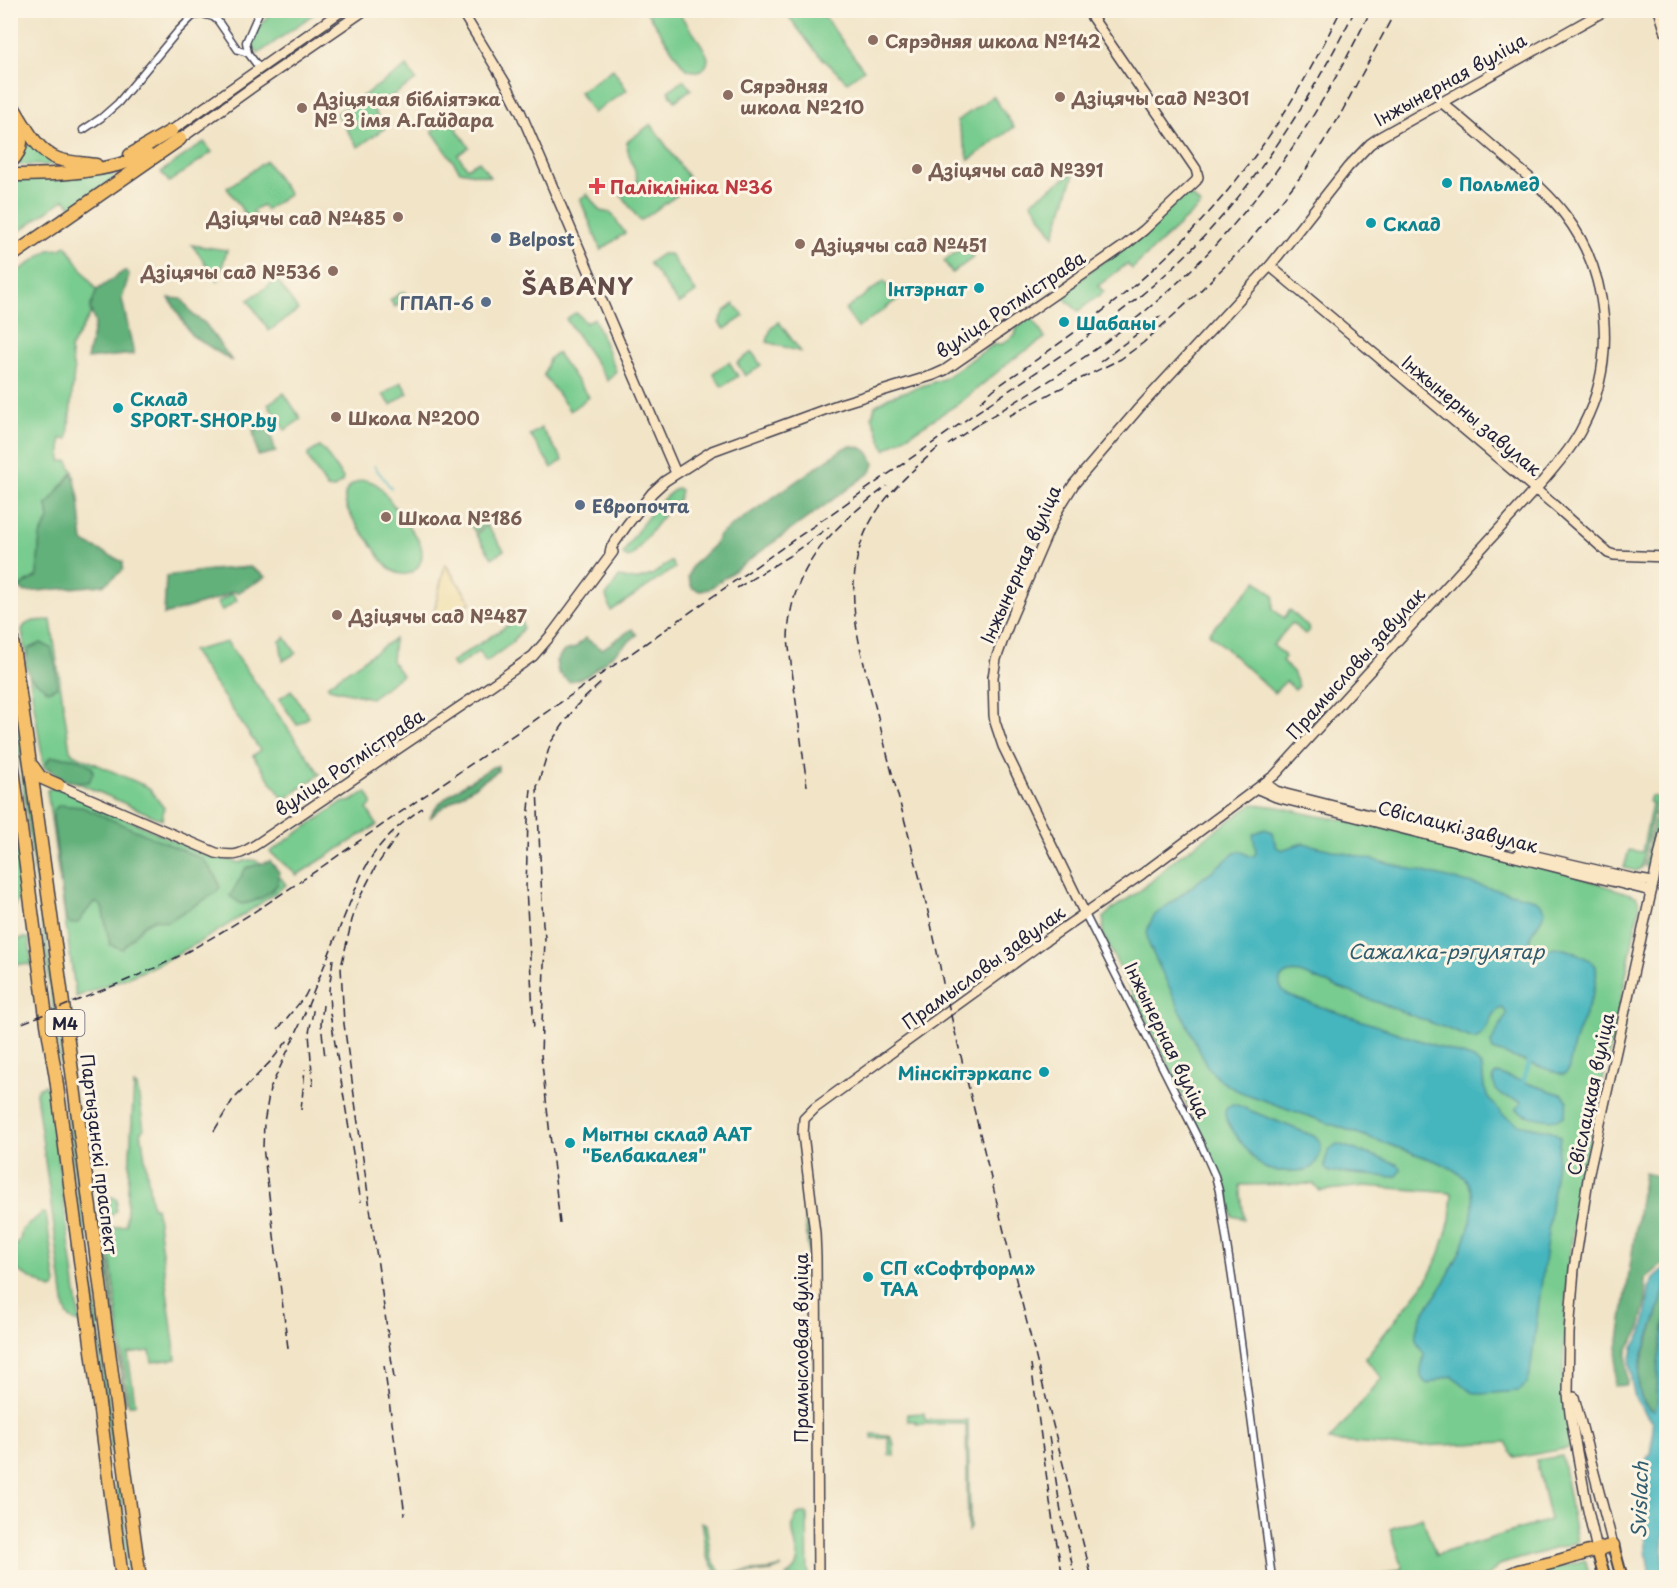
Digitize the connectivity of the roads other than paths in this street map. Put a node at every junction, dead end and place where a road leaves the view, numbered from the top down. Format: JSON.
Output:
{"nodes":[{"id":1,"x":260,"y":10,"type":"edge"},
{"id":2,"x":343,"y":10,"type":"edge"},
{"id":3,"x":365,"y":10,"type":"edge"},
{"id":4,"x":461,"y":10,"type":"edge"},
{"id":5,"x":1087,"y":10,"type":"edge"},
{"id":6,"x":1606,"y":10,"type":"edge"},
{"id":7,"x":1659,"y":10,"type":"edge"},
{"id":8,"x":1666,"y":33,"type":"edge"},
{"id":9,"x":246,"y":42,"type":"junction"},
{"id":10,"x":238,"y":50,"type":"junction"},
{"id":11,"x":248,"y":53,"type":"junction"},
{"id":12,"x":263,"y":74,"type":"junction"},
{"id":13,"x":10,"y":102,"type":"edge"},
{"id":14,"x":1441,"y":102,"type":"junction"},
{"id":15,"x":10,"y":114,"type":"edge"},
{"id":16,"x":82,"y":130,"type":"dead end"},
{"id":17,"x":175,"y":135,"type":"junction"},
{"id":18,"x":10,"y":163,"type":"edge"},
{"id":19,"x":96,"y":165,"type":"junction"},
{"id":20,"x":10,"y":168,"type":"edge"},
{"id":21,"x":10,"y":174,"type":"edge"},
{"id":22,"x":10,"y":257,"type":"edge"},
{"id":23,"x":1270,"y":266,"type":"junction"},
{"id":24,"x":676,"y":473,"type":"junction"},
{"id":25,"x":1535,"y":490,"type":"junction"},
{"id":26,"x":1666,"y":557,"type":"edge"},
{"id":27,"x":10,"y":627,"type":"edge"},
{"id":28,"x":13,"y":665,"type":"edge"},
{"id":29,"x":10,"y":746,"type":"edge"},
{"id":30,"x":31,"y":763,"type":"junction"},
{"id":31,"x":1275,"y":775,"type":"junction"},
{"id":32,"x":58,"y":784,"type":"junction"},
{"id":33,"x":1262,"y":786,"type":"junction"},
{"id":34,"x":1282,"y":792,"type":"junction"},
{"id":35,"x":36,"y":804,"type":"junction"},
{"id":36,"x":1666,"y":825,"type":"edge"},
{"id":37,"x":1652,"y":886,"type":"junction"},
{"id":38,"x":1085,"y":914,"type":"junction"},
{"id":39,"x":804,"y":1119,"type":"joint"},
{"id":40,"x":1569,"y":1374,"type":"junction"},
{"id":41,"x":1589,"y":1450,"type":"junction"},
{"id":42,"x":1577,"y":1452,"type":"junction"},
{"id":43,"x":1613,"y":1545,"type":"junction"},
{"id":44,"x":1597,"y":1550,"type":"junction"},
{"id":45,"x":1531,"y":1568,"type":"junction"},
{"id":46,"x":122,"y":1578,"type":"edge"},
{"id":47,"x":140,"y":1578,"type":"edge"},
{"id":48,"x":818,"y":1578,"type":"edge"},
{"id":49,"x":1272,"y":1578,"type":"edge"},
{"id":50,"x":1502,"y":1578,"type":"edge"},
{"id":51,"x":1515,"y":1578,"type":"edge"},
{"id":52,"x":1605,"y":1578,"type":"edge"},
{"id":53,"x":1622,"y":1578,"type":"edge"}],
"edges":[{"from":1,"to":9,"type":"street"},
{"from":2,"to":12,"type":"street"},
{"from":3,"to":12,"type":"street"},
{"from":4,"to":24,"type":"street"},
{"from":5,"to":24,"type":"street","name":"вуліца Ротмістрава"},
{"from":6,"to":14,"type":"street","name":"Інжынерная вуліца"},
{"from":7,"to":8,"type":"street"},
{"from":9,"to":10,"type":"street"},
{"from":9,"to":11,"type":"street"},
{"from":10,"to":11,"type":"street"},
{"from":10,"to":16,"type":"street"},
{"from":11,"to":12,"type":"street"},
{"from":12,"to":17,"type":"street"},
{"from":13,"to":19,"type":"highway"},
{"from":14,"to":23,"type":"street","name":"Інжынерная вуліца"},
{"from":14,"to":25,"type":"street","name":"Прамысловы завулак"},
{"from":15,"to":18,"type":"highway"},
{"from":17,"to":19,"type":"highway"},
{"from":17,"to":21,"type":"highway"},
{"from":17,"to":22,"type":"highway"},
{"from":19,"to":20,"type":"highway"},
{"from":23,"to":25,"type":"street","name":"Інжынерны завулак"},
{"from":23,"to":38,"type":"street","name":"Інжынерная вуліца"},
{"from":24,"to":32,"type":"street","name":"вуліца Ротмістрава"},
{"from":25,"to":26,"type":"street","name":"Інжынерны завулак"},
{"from":25,"to":31,"type":"street","name":"Прамысловы завулак"},
{"from":27,"to":28,"type":"highway","name":"Партызанскі праспект","number":"М4"},
{"from":28,"to":30,"type":"highway","name":"Партызанскі праспект","number":"М4"},
{"from":29,"to":46,"type":"highway","name":"Партызанскі праспект","number":"М4"},
{"from":30,"to":32,"type":"highway"},
{"from":30,"to":35,"type":"highway","name":"Партызанскі праспект","number":"М4"},
{"from":31,"to":33,"type":"street","name":"Прамысловы завулак"},
{"from":31,"to":34,"type":"street"},
{"from":32,"to":35,"type":"highway"},
{"from":33,"to":34,"type":"street","name":"Свіслацкі завулак"},
{"from":33,"to":37,"type":"street","name":"Свіслацкі завулак"},
{"from":33,"to":38,"type":"street","name":"Прамысловы завулак"},
{"from":34,"to":37,"type":"street","name":"Свіслацкі завулак"},
{"from":35,"to":47,"type":"highway","name":"Партызанскі праспект","number":"М4"},
{"from":36,"to":37,"type":"street","name":"Свіслацкая вуліца"},
{"from":37,"to":40,"type":"street","name":"Свіслацкая вуліца"},
{"from":38,"to":39,"type":"street","name":"Прамысловы завулак"},
{"from":38,"to":49,"type":"street","name":"Інжынерная вуліца"},
{"from":39,"to":48,"type":"street","name":"Прамысловая вуліца"},
{"from":40,"to":41,"type":"street","name":"Свіслацкая вуліца"},
{"from":40,"to":42,"type":"street","name":"Свіслацкая вуліца"},
{"from":41,"to":42,"type":"street"},
{"from":41,"to":43,"type":"street","name":"Свіслацкая вуліца"},
{"from":42,"to":44,"type":"street","name":"Свіслацкая вуліца"},
{"from":43,"to":44,"type":"highway"},
{"from":43,"to":53,"type":"main road","name":"Свіслацкая вуліца"},
{"from":44,"to":45,"type":"highway"},
{"from":44,"to":52,"type":"main road","name":"Свіслацкая вуліца"},
{"from":45,"to":50,"type":"highway"},
{"from":45,"to":51,"type":"highway"}]}
